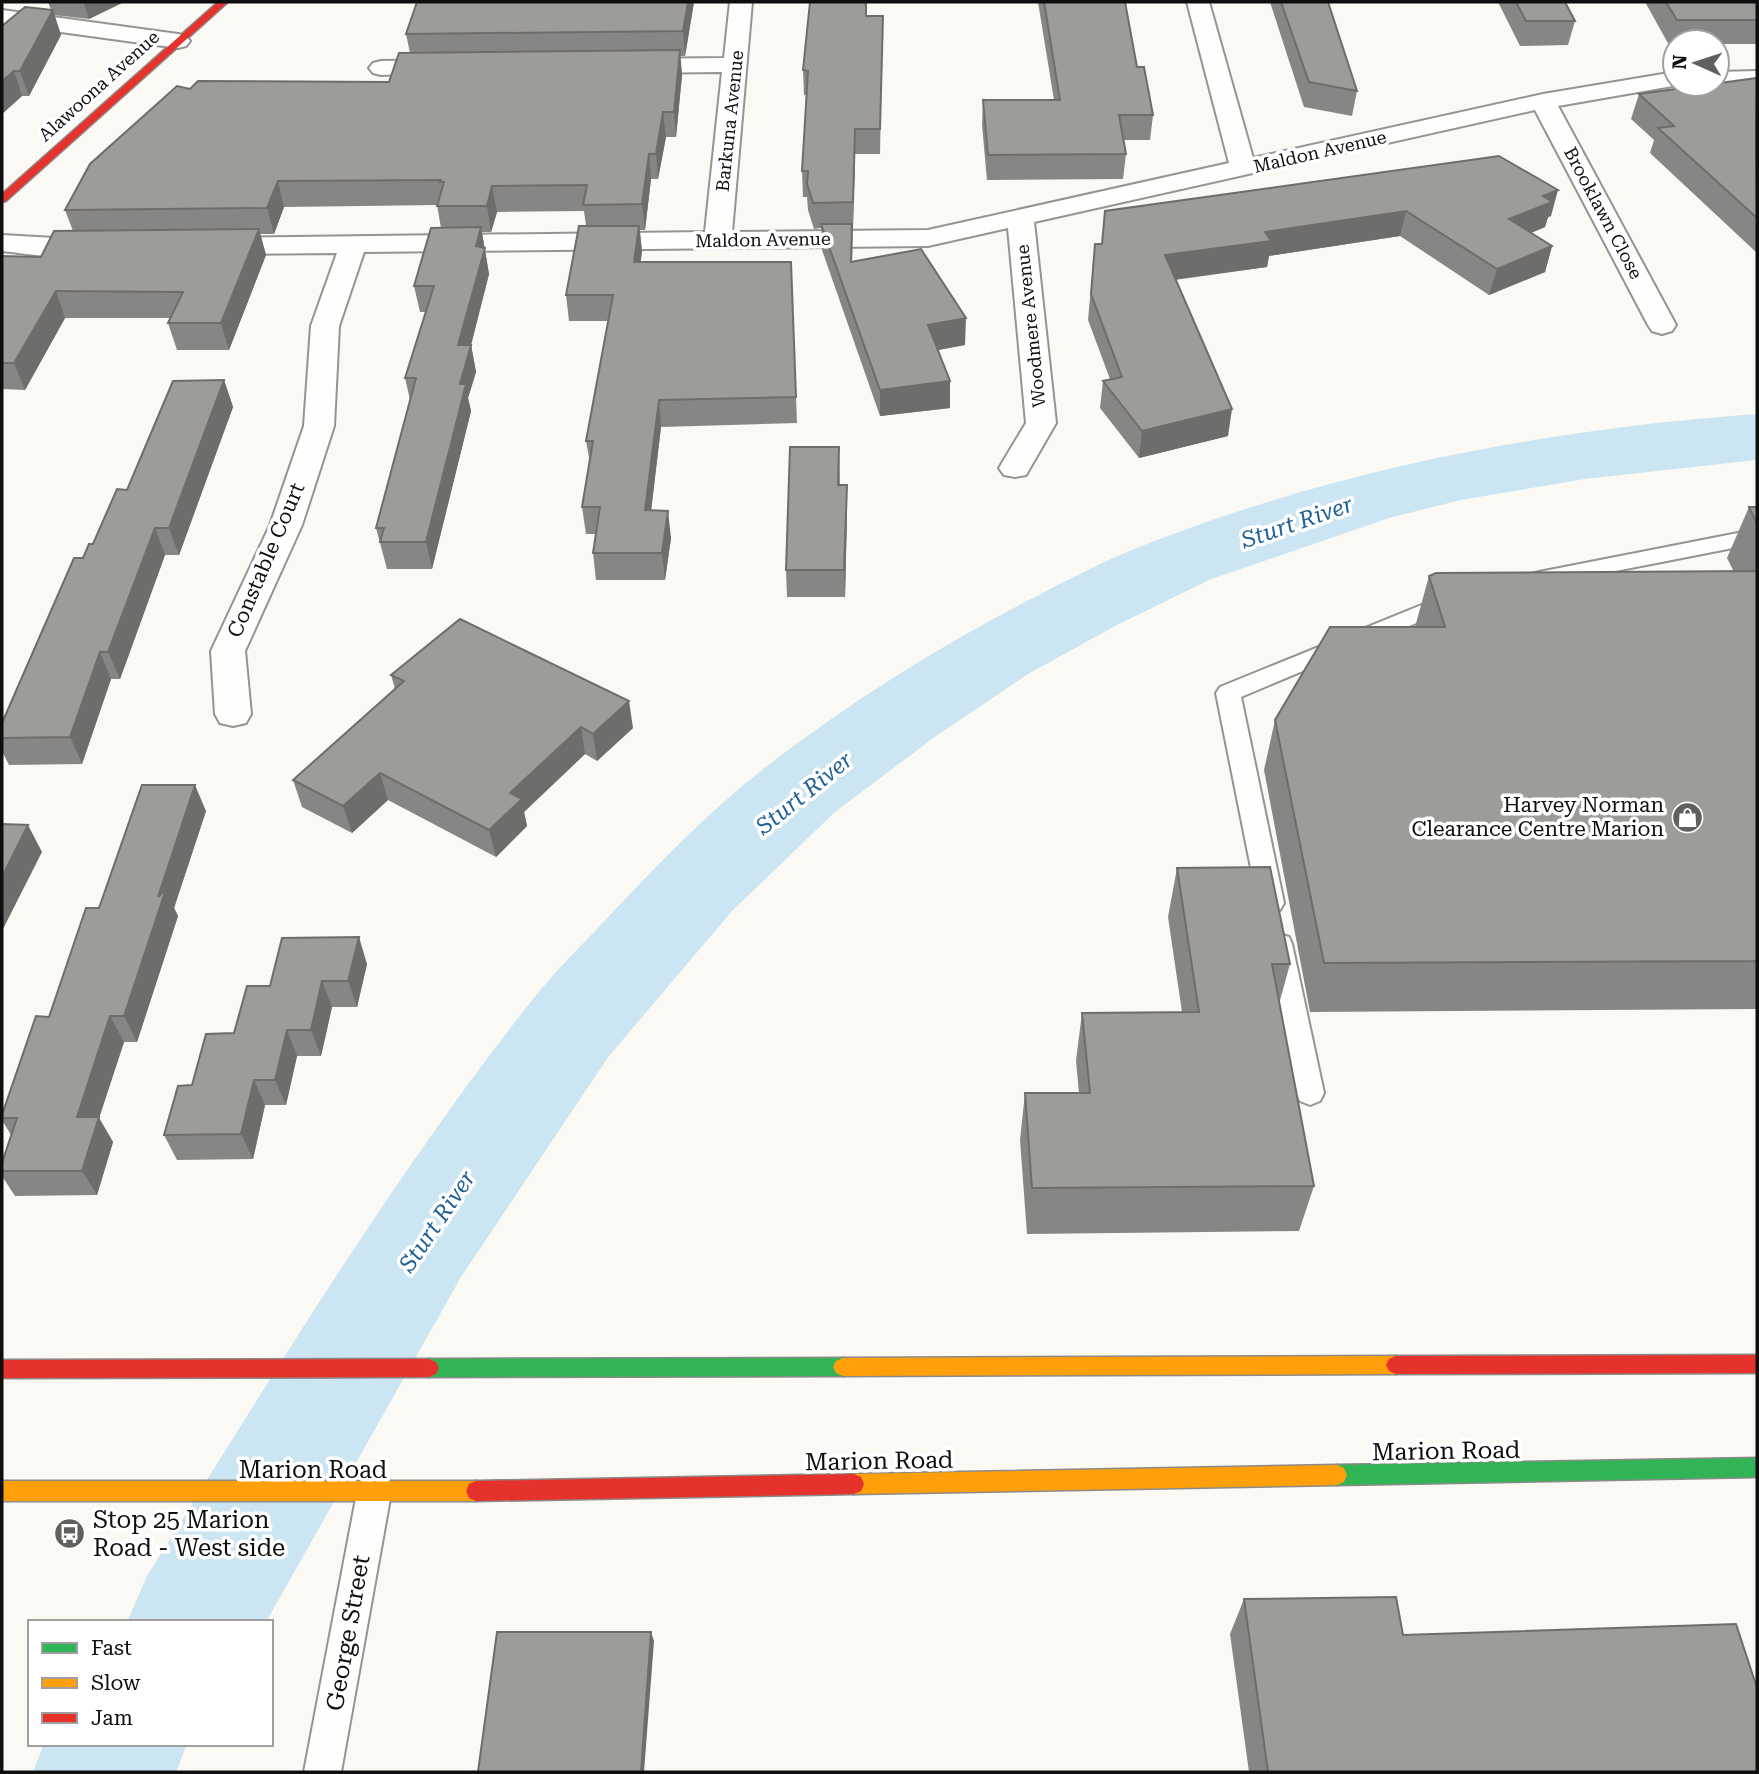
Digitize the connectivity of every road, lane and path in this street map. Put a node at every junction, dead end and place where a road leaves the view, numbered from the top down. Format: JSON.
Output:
{"nodes":[{"id":1,"x":223,"y":2,"type":"edge"},
{"id":2,"x":741,"y":2,"type":"edge"},
{"id":3,"x":1198,"y":2,"type":"edge"},
{"id":4,"x":2,"y":17,"type":"edge"},
{"id":5,"x":178,"y":41,"type":"junction"},
{"id":6,"x":403,"y":46,"type":"edge"},
{"id":7,"x":735,"y":65,"type":"junction"},
{"id":8,"x":599,"y":66,"type":"edge"},
{"id":9,"x":463,"y":67,"type":"edge"},
{"id":10,"x":1757,"y":78,"type":"edge"},
{"id":11,"x":1731,"y":79,"type":"edge"},
{"id":12,"x":1661,"y":81,"type":"edge"},
{"id":13,"x":1543,"y":101,"type":"junction"},
{"id":14,"x":1243,"y":169,"type":"junction"},
{"id":15,"x":2,"y":200,"type":"edge"},
{"id":16,"x":1020,"y":219,"type":"junction"},
{"id":17,"x":718,"y":241,"type":"junction"},
{"id":18,"x":2,"y":243,"type":"edge"},
{"id":19,"x":353,"y":245,"type":"junction"},
{"id":20,"x":190,"y":246,"type":"edge"},
{"id":21,"x":122,"y":247,"type":"edge"},
{"id":22,"x":1662,"y":325,"type":"dead end"},
{"id":23,"x":1015,"y":468,"type":"dead end"},
{"id":24,"x":1757,"y":539,"type":"edge"},
{"id":25,"x":1510,"y":584,"type":"edge"},
{"id":26,"x":1470,"y":592,"type":"edge"},
{"id":27,"x":233,"y":715,"type":"dead end"},
{"id":28,"x":1310,"y":1093,"type":"dead end"},
{"id":29,"x":1757,"y":1364,"type":"edge"},
{"id":30,"x":2,"y":1369,"type":"edge"},
{"id":31,"x":1757,"y":1467,"type":"edge"},
{"id":32,"x":2,"y":1491,"type":"edge"},
{"id":33,"x":374,"y":1493,"type":"junction"},
{"id":34,"x":322,"y":1772,"type":"edge"}],
"edges":[{"from":1,"to":5,"type":"main road","name":"Alawoona Avenue"},
{"from":2,"to":7,"type":"street","name":"Barkuna Avenue"},
{"from":3,"to":14,"type":"street"},
{"from":4,"to":5,"type":"street"},
{"from":5,"to":15,"type":"main road","name":"Alawoona Avenue"},
{"from":6,"to":9,"type":"street"},
{"from":7,"to":8,"type":"street"},
{"from":7,"to":17,"type":"street","name":"Barkuna Avenue"},
{"from":10,"to":11,"type":"street"},
{"from":12,"to":13,"type":"street","name":"Maldon Avenue"},
{"from":13,"to":14,"type":"street","name":"Maldon Avenue"},
{"from":13,"to":22,"type":"street","name":"Brooklawn Close"},
{"from":14,"to":16,"type":"street","name":"Maldon Avenue"},
{"from":16,"to":17,"type":"street","name":"Maldon Avenue"},
{"from":16,"to":23,"type":"street","name":"Woodmere Avenue"},
{"from":17,"to":19,"type":"street","name":"Maldon Avenue"},
{"from":18,"to":21,"type":"street"},
{"from":19,"to":20,"type":"street","name":"Maldon Avenue"},
{"from":19,"to":27,"type":"street","name":"Constable Court"},
{"from":24,"to":25,"type":"lane"},
{"from":26,"to":28,"type":"lane"},
{"from":29,"to":30,"type":"main road"},
{"from":31,"to":33,"type":"main road","name":"Marion Road"},
{"from":32,"to":33,"type":"main road","name":"Marion Road"},
{"from":33,"to":34,"type":"lane","name":"George Street"}]}
